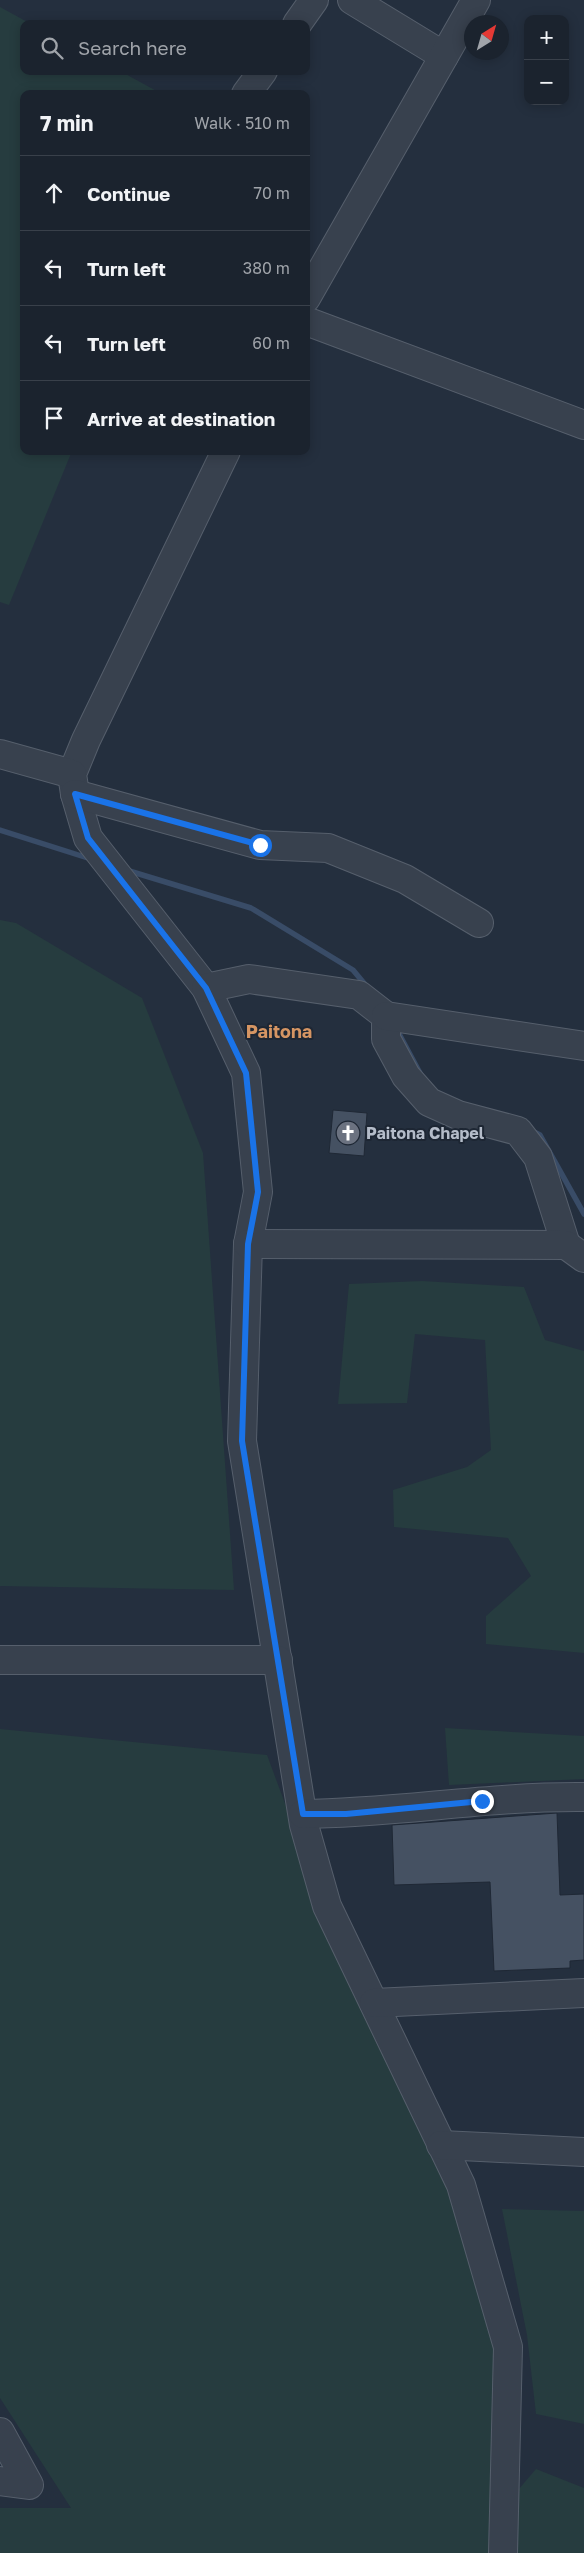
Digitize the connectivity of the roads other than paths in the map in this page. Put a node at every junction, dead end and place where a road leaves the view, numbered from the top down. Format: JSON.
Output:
{"nodes":[{"id":1,"x":314,"y":0,"type":"edge"},
{"id":2,"x":352,"y":0,"type":"edge"},
{"id":3,"x":476,"y":0,"type":"edge"},
{"id":4,"x":300,"y":20,"type":"edge"},
{"id":5,"x":444,"y":56,"type":"junction"},
{"id":6,"x":259,"y":75,"type":"edge"},
{"id":7,"x":249,"y":90,"type":"edge"},
{"id":8,"x":310,"y":291,"type":"edge"},
{"id":9,"x":310,"y":322,"type":"edge"},
{"id":10,"x":584,"y":425,"type":"edge"},
{"id":11,"x":224,"y":455,"type":"edge"},
{"id":12,"x":0,"y":754,"type":"edge"},
{"id":13,"x":73,"y":784,"type":"junction"},
{"id":14,"x":479,"y":923,"type":"dead end"},
{"id":15,"x":206,"y":988,"type":"junction"},
{"id":16,"x":386,"y":1016,"type":"junction"},
{"id":17,"x":584,"y":1046,"type":"edge"},
{"id":18,"x":248,"y":1244,"type":"junction"},
{"id":19,"x":575,"y":1251,"type":"edge"},
{"id":20,"x":0,"y":1660,"type":"edge"},
{"id":21,"x":278,"y":1660,"type":"junction"},
{"id":22,"x":584,"y":1797,"type":"edge"},
{"id":23,"x":303,"y":1814,"type":"junction"},
{"id":24,"x":584,"y":1993,"type":"edge"},
{"id":25,"x":374,"y":2003,"type":"junction"},
{"id":26,"x":441,"y":2145,"type":"junction"},
{"id":27,"x":584,"y":2152,"type":"edge"},
{"id":28,"x":0,"y":2432,"type":"edge"},
{"id":29,"x":0,"y":2481,"type":"edge"},
{"id":30,"x":503,"y":2553,"type":"edge"}],
"edges":[{"from":1,"to":4,"type":"street"},
{"from":2,"to":5,"type":"street"},
{"from":3,"to":5,"type":"street"},
{"from":5,"to":8,"type":"street"},
{"from":6,"to":7,"type":"street"},
{"from":9,"to":10,"type":"street"},
{"from":11,"to":13,"type":"street"},
{"from":12,"to":13,"type":"street"},
{"from":13,"to":14,"type":"street"},
{"from":13,"to":15,"type":"street"},
{"from":15,"to":16,"type":"street"},
{"from":15,"to":18,"type":"street"},
{"from":16,"to":17,"type":"street"},
{"from":16,"to":19,"type":"street"},
{"from":18,"to":19,"type":"street"},
{"from":18,"to":21,"type":"street"},
{"from":20,"to":21,"type":"street"},
{"from":21,"to":23,"type":"street"},
{"from":22,"to":23,"type":"street"},
{"from":23,"to":25,"type":"street"},
{"from":24,"to":25,"type":"street"},
{"from":25,"to":26,"type":"street"},
{"from":26,"to":27,"type":"street"},
{"from":26,"to":30,"type":"street"},
{"from":28,"to":29,"type":"street"}]}
